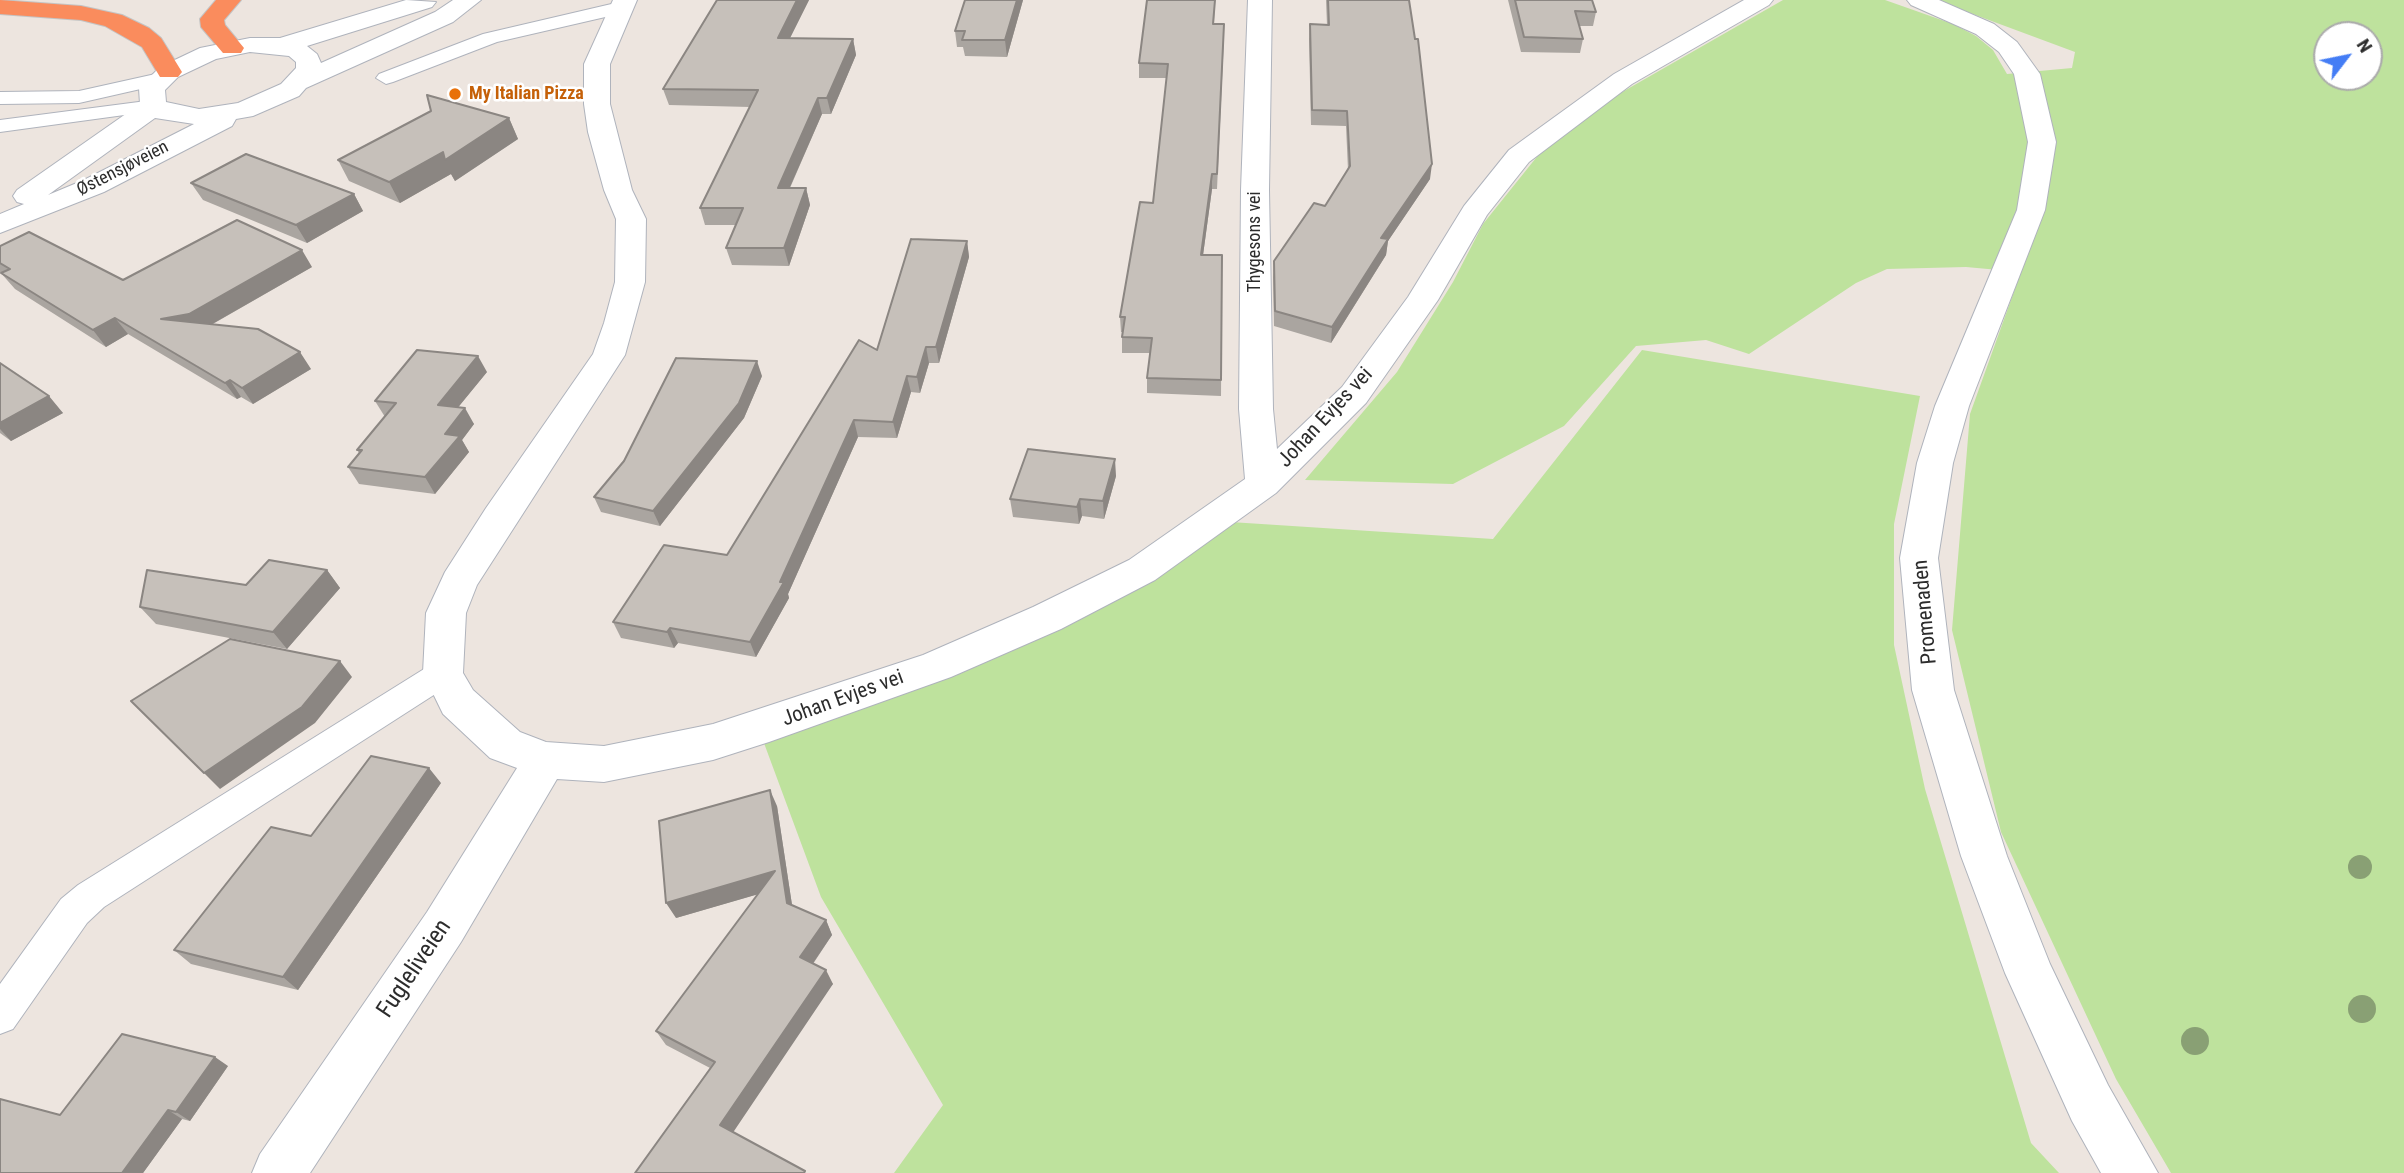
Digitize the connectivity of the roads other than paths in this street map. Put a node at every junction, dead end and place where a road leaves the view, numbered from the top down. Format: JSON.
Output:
{"nodes":[{"id":1,"x":229,"y":0,"type":"edge"},
{"id":2,"x":430,"y":0,"type":"edge"},
{"id":3,"x":469,"y":0,"type":"edge"},
{"id":4,"x":1260,"y":0,"type":"edge"},
{"id":5,"x":1761,"y":0,"type":"edge"},
{"id":6,"x":1919,"y":0,"type":"edge"},
{"id":7,"x":622,"y":4,"type":"edge"},
{"id":8,"x":0,"y":7,"type":"edge"},
{"id":9,"x":281,"y":46,"type":"junction"},
{"id":10,"x":232,"y":48,"type":"junction"},
{"id":11,"x":164,"y":75,"type":"junction"},
{"id":12,"x":386,"y":78,"type":"dead end"},
{"id":13,"x":300,"y":82,"type":"junction"},
{"id":14,"x":0,"y":98,"type":"edge"},
{"id":15,"x":154,"y":106,"type":"junction"},
{"id":16,"x":244,"y":110,"type":"junction"},
{"id":17,"x":0,"y":126,"type":"edge"},
{"id":18,"x":0,"y":217,"type":"edge"},
{"id":19,"x":0,"y":224,"type":"edge"},
{"id":20,"x":1263,"y":484,"type":"junction"},
{"id":21,"x":443,"y":673,"type":"junction"},
{"id":22,"x":545,"y":760,"type":"junction"},
{"id":23,"x":0,"y":1016,"type":"edge"},
{"id":24,"x":279,"y":1173,"type":"edge"},
{"id":25,"x":2131,"y":1173,"type":"edge"}],
"edges":[{"from":1,"to":10,"type":"highway"},
{"from":2,"to":9,"type":"street"},
{"from":3,"to":13,"type":"street"},
{"from":4,"to":20,"type":"street","name":"Thygesons vei"},
{"from":5,"to":20,"type":"street","name":"Johan Evjes vei"},
{"from":6,"to":25,"type":"street","name":"Promenaden"},
{"from":7,"to":12,"type":"lane"},
{"from":7,"to":21,"type":"street"},
{"from":8,"to":11,"type":"highway"},
{"from":9,"to":10,"type":"street"},
{"from":9,"to":13,"type":"street"},
{"from":10,"to":11,"type":"street"},
{"from":11,"to":14,"type":"lane"},
{"from":11,"to":15,"type":"street"},
{"from":13,"to":16,"type":"street"},
{"from":15,"to":16,"type":"street"},
{"from":15,"to":17,"type":"lane"},
{"from":15,"to":18,"type":"street","name":"Østensjøveien"},
{"from":16,"to":19,"type":"street","name":"Østensjøveien"},
{"from":20,"to":22,"type":"street","name":"Johan Evjes vei"},
{"from":21,"to":22,"type":"street","name":"Johan Evjes vei"},
{"from":21,"to":23,"type":"lane"},
{"from":22,"to":24,"type":"street","name":"Fugleliveien"}]}
